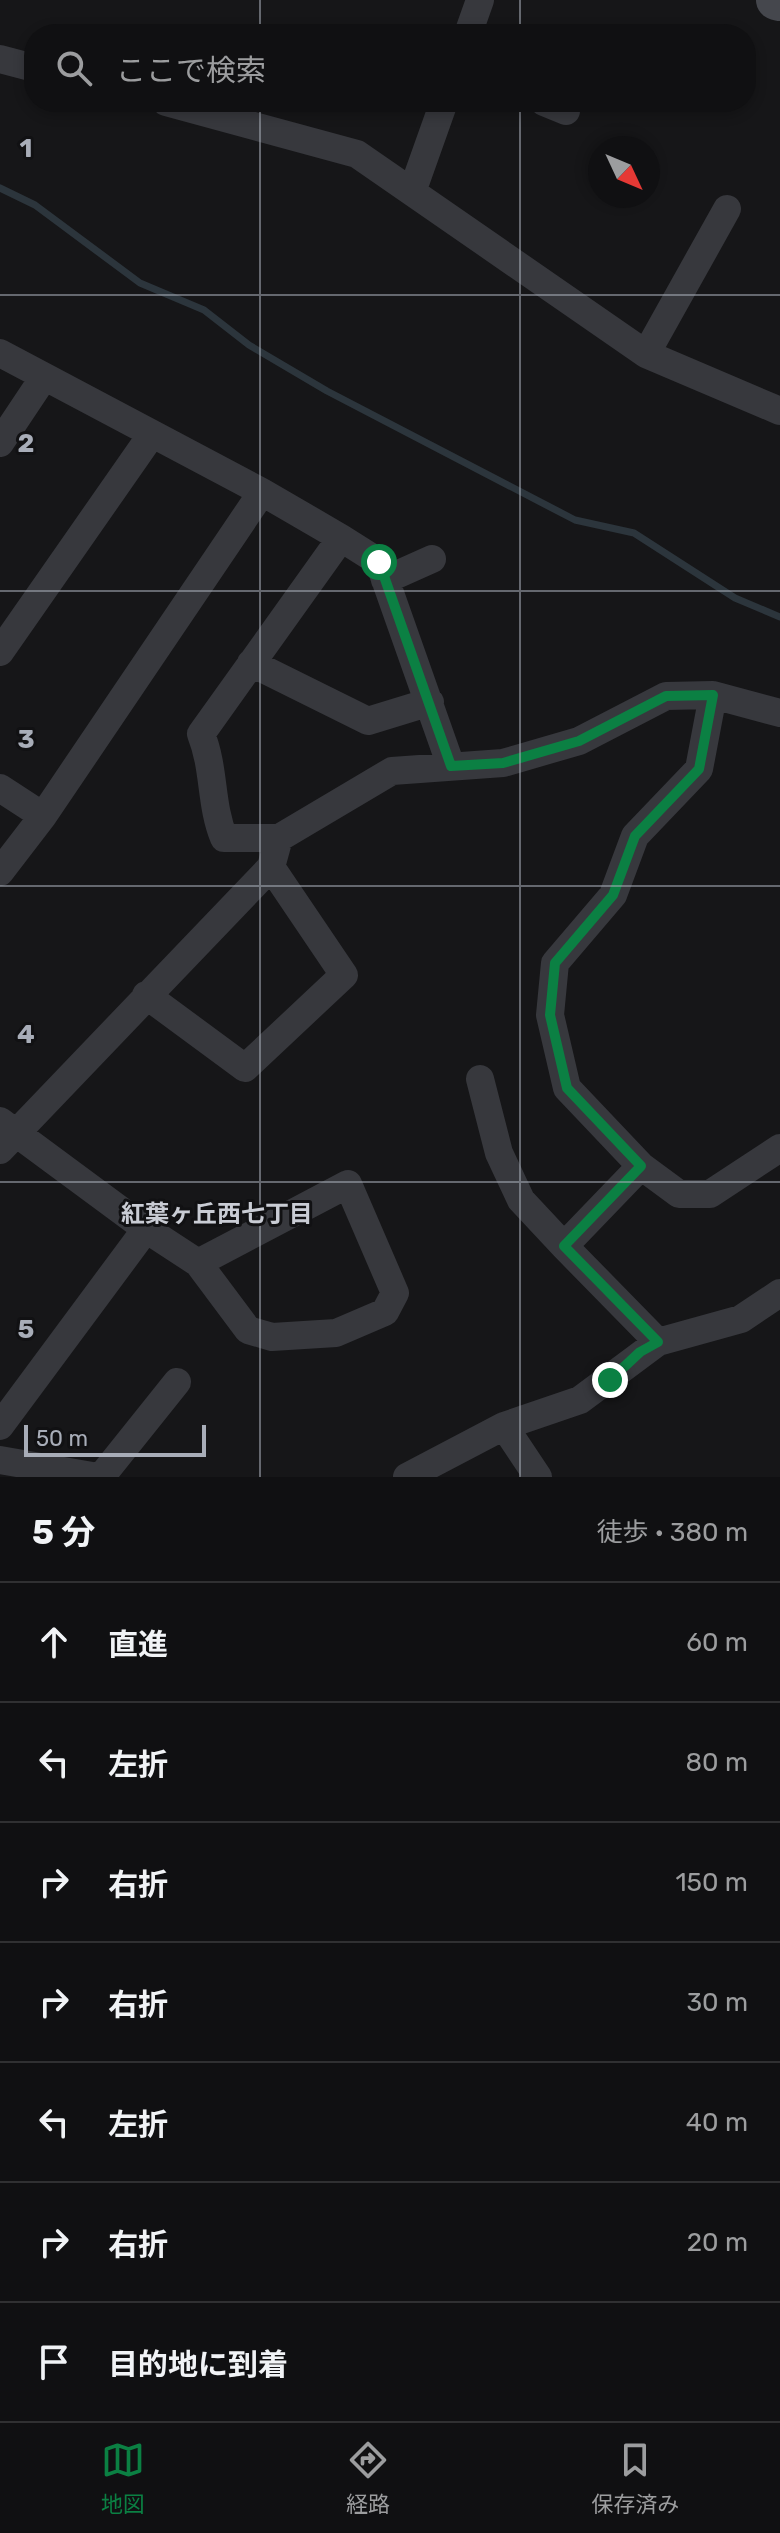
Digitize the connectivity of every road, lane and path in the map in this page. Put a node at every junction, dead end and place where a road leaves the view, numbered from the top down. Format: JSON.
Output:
{"nodes":[{"id":1,"x":480,"y":0,"type":"edge"},
{"id":2,"x":472,"y":24,"type":"edge"},
{"id":3,"x":0,"y":59,"type":"edge"},
{"id":4,"x":24,"y":65,"type":"edge"},
{"id":5,"x":203,"y":112,"type":"edge"},
{"id":6,"x":440,"y":112,"type":"edge"},
{"id":7,"x":412,"y":192,"type":"junction"},
{"id":8,"x":727,"y":209,"type":"dead end"},
{"id":9,"x":0,"y":353,"type":"edge"},
{"id":10,"x":646,"y":354,"type":"junction"},
{"id":11,"x":44,"y":377,"type":"junction"},
{"id":12,"x":780,"y":411,"type":"edge"},
{"id":13,"x":152,"y":434,"type":"junction"},
{"id":14,"x":0,"y":443,"type":"edge"},
{"id":15,"x":262,"y":492,"type":"junction"},
{"id":16,"x":341,"y":538,"type":"junction"},
{"id":17,"x":432,"y":559,"type":"dead end"},
{"id":18,"x":385,"y":580,"type":"junction"},
{"id":19,"x":0,"y":652,"type":"edge"},
{"id":20,"x":251,"y":663,"type":"junction"},
{"id":21,"x":713,"y":695,"type":"junction"},
{"id":22,"x":430,"y":702,"type":"junction"},
{"id":23,"x":780,"y":713,"type":"edge"},
{"id":24,"x":451,"y":766,"type":"junction"},
{"id":25,"x":0,"y":788,"type":"edge"},
{"id":26,"x":43,"y":816,"type":"junction"},
{"id":27,"x":279,"y":838,"type":"junction"},
{"id":28,"x":271,"y":867,"type":"junction"},
{"id":29,"x":0,"y":872,"type":"edge"},
{"id":30,"x":146,"y":995,"type":"junction"},
{"id":31,"x":480,"y":1079,"type":"dead end"},
{"id":32,"x":5,"y":1134,"type":"edge"},
{"id":33,"x":780,"y":1148,"type":"edge"},
{"id":34,"x":641,"y":1166,"type":"junction"},
{"id":35,"x":146,"y":1229,"type":"junction"},
{"id":36,"x":564,"y":1246,"type":"junction"},
{"id":37,"x":198,"y":1263,"type":"junction"},
{"id":38,"x":780,"y":1293,"type":"edge"},
{"id":39,"x":658,"y":1342,"type":"junction"},
{"id":40,"x":177,"y":1382,"type":"dead end"},
{"id":41,"x":0,"y":1426,"type":"edge"},
{"id":42,"x":504,"y":1426,"type":"junction"},
{"id":43,"x":0,"y":1460,"type":"edge"},
{"id":44,"x":99,"y":1477,"type":"edge"},
{"id":45,"x":407,"y":1477,"type":"edge"},
{"id":46,"x":538,"y":1477,"type":"edge"}],
"edges":[{"from":1,"to":2,"type":"street"},
{"from":3,"to":4,"type":"street"},
{"from":5,"to":7,"type":"street"},
{"from":6,"to":7,"type":"street"},
{"from":7,"to":10,"type":"street"},
{"from":8,"to":10,"type":"street"},
{"from":9,"to":11,"type":"street"},
{"from":10,"to":12,"type":"street"},
{"from":11,"to":13,"type":"street"},
{"from":11,"to":14,"type":"street"},
{"from":13,"to":15,"type":"street"},
{"from":13,"to":19,"type":"street"},
{"from":15,"to":16,"type":"street"},
{"from":15,"to":26,"type":"street"},
{"from":16,"to":18,"type":"street"},
{"from":16,"to":20,"type":"street"},
{"from":17,"to":18,"type":"street"},
{"from":18,"to":22,"type":"street"},
{"from":20,"to":22,"type":"street"},
{"from":20,"to":27,"type":"street"},
{"from":21,"to":23,"type":"street"},
{"from":21,"to":24,"type":"street"},
{"from":21,"to":34,"type":"street"},
{"from":22,"to":24,"type":"street"},
{"from":24,"to":27,"type":"street"},
{"from":25,"to":26,"type":"street"},
{"from":26,"to":29,"type":"street"},
{"from":27,"to":28,"type":"street"},
{"from":28,"to":30,"type":"street"},
{"from":28,"to":30,"type":"street"},
{"from":30,"to":32,"type":"street"},
{"from":31,"to":36,"type":"street"},
{"from":32,"to":35,"type":"street"},
{"from":33,"to":34,"type":"street"},
{"from":34,"to":36,"type":"street"},
{"from":35,"to":37,"type":"street"},
{"from":35,"to":41,"type":"street"},
{"from":36,"to":39,"type":"street"},
{"from":37,"to":37,"type":"street"},
{"from":38,"to":39,"type":"street"},
{"from":39,"to":42,"type":"street"},
{"from":40,"to":44,"type":"street"},
{"from":42,"to":45,"type":"street"},
{"from":42,"to":46,"type":"street"},
{"from":43,"to":44,"type":"street"}]}
